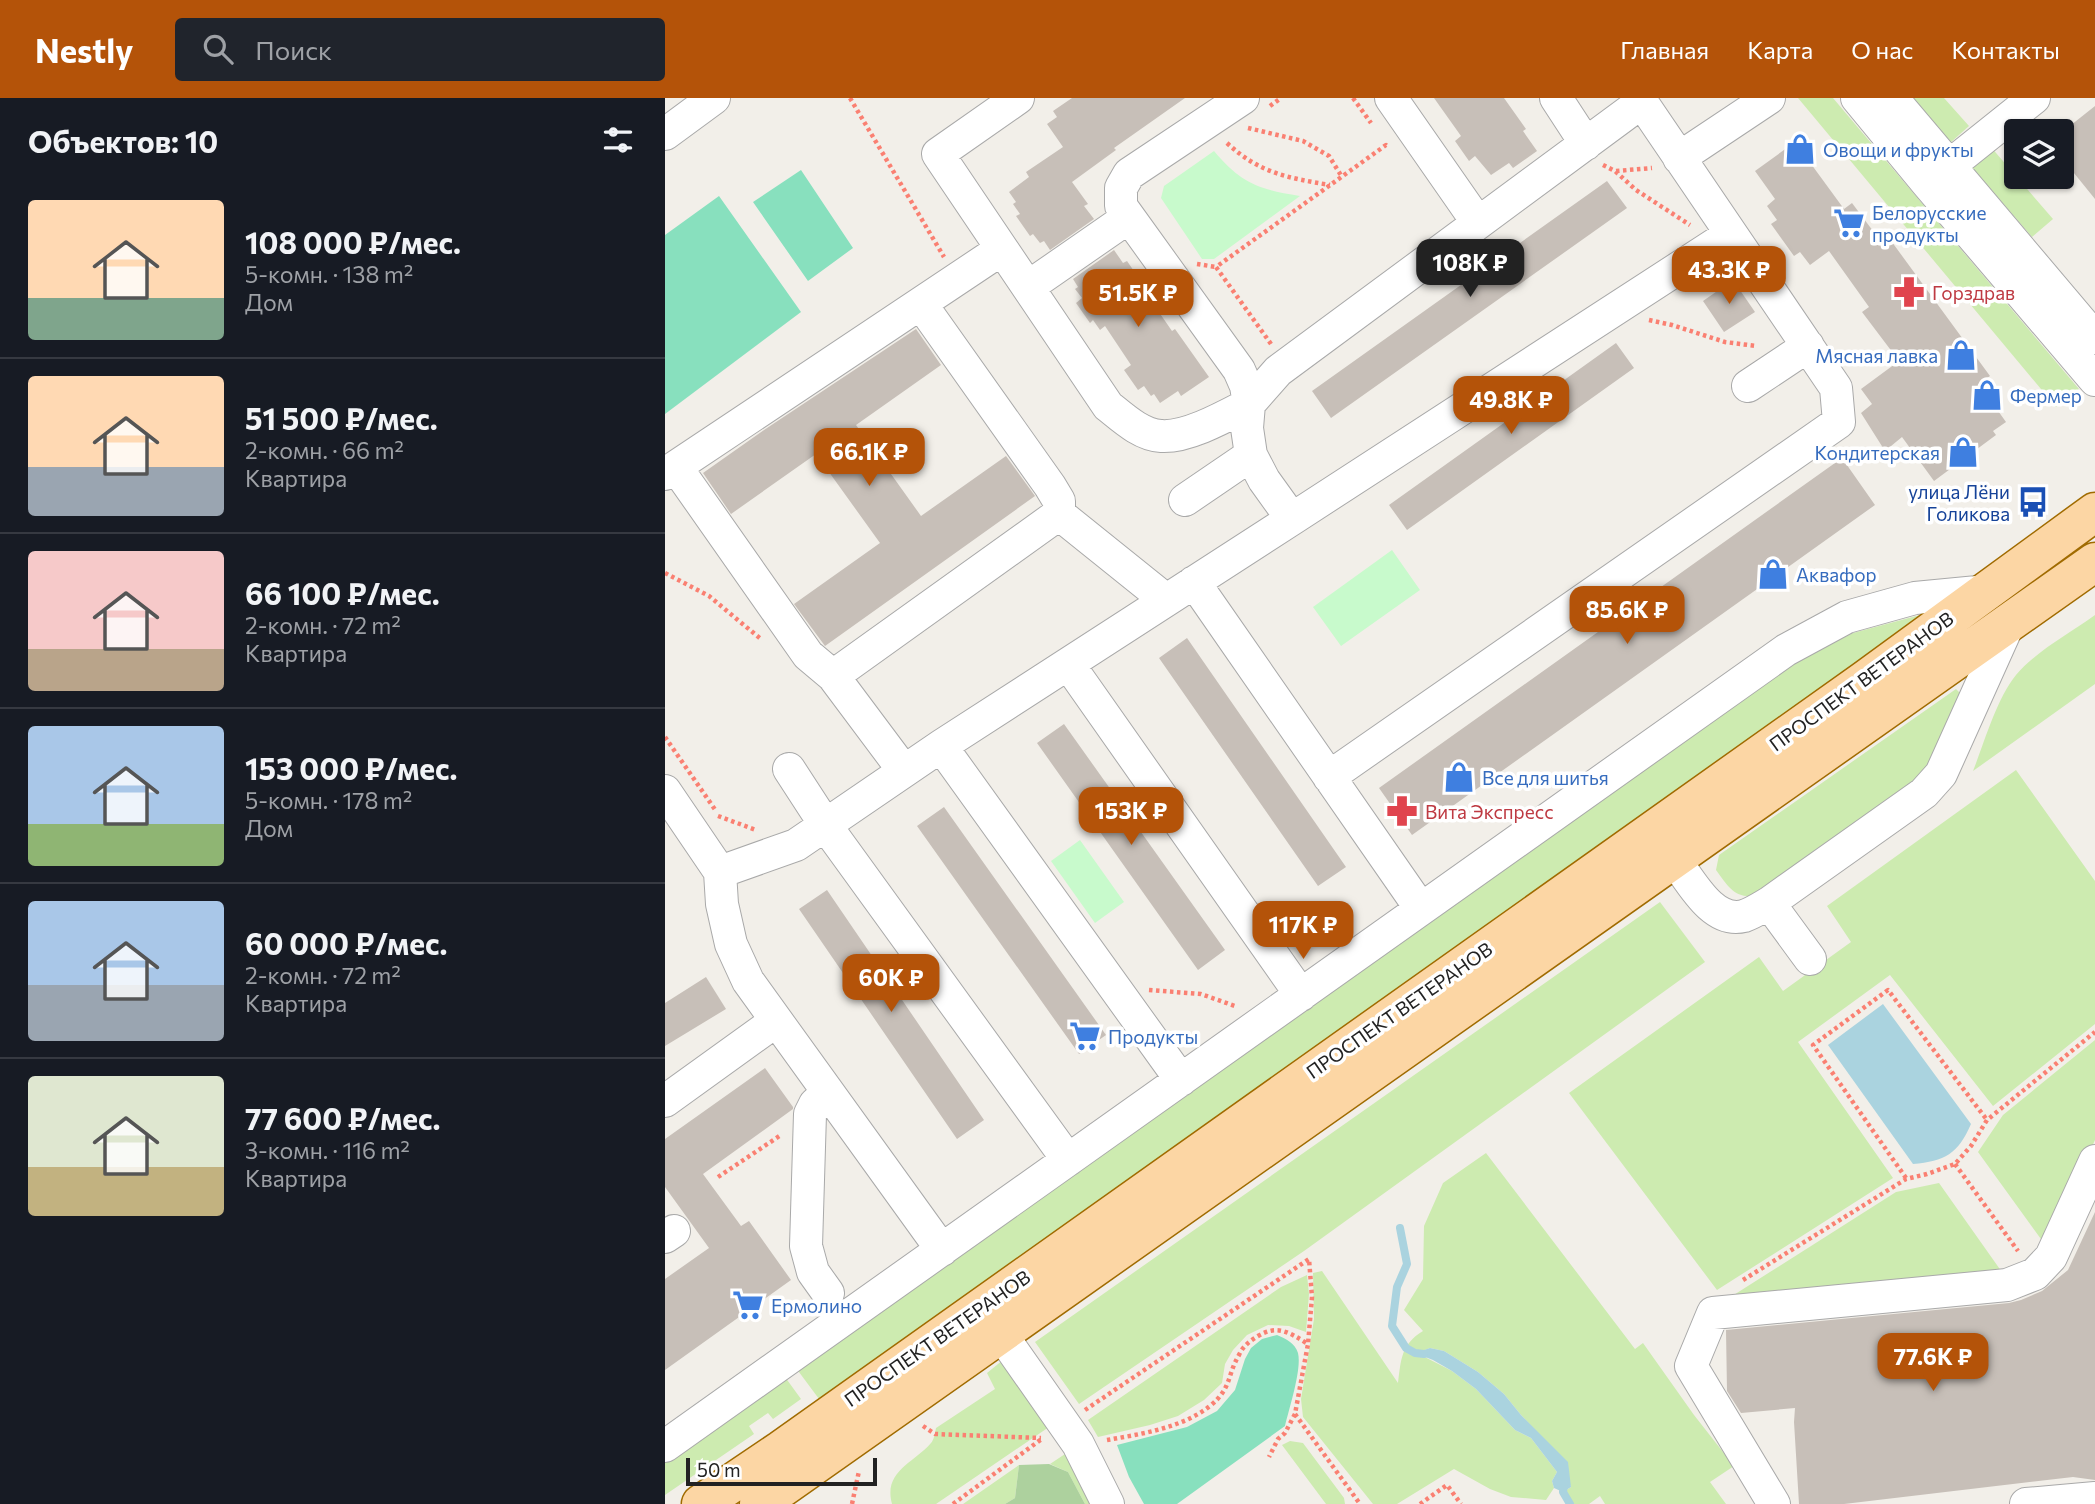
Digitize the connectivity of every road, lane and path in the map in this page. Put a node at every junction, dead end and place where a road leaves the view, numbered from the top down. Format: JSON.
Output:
{"nodes":[{"id":1,"x":714,"y":98,"type":"edge"},
{"id":2,"x":850,"y":98,"type":"edge"},
{"id":3,"x":1018,"y":98,"type":"edge"},
{"id":4,"x":1281,"y":98,"type":"edge"},
{"id":5,"x":1391,"y":98,"type":"edge"},
{"id":6,"x":1556,"y":98,"type":"edge"},
{"id":7,"x":1769,"y":98,"type":"edge"},
{"id":8,"x":1857,"y":98,"type":"edge"},
{"id":9,"x":1892,"y":98,"type":"edge"},
{"id":10,"x":2034,"y":98,"type":"edge"},
{"id":11,"x":1641,"y":100,"type":"edge"},
{"id":12,"x":1251,"y":110,"type":"edge"},
{"id":13,"x":665,"y":134,"type":"edge"},
{"id":14,"x":1222,"y":138,"type":"dead end"},
{"id":15,"x":1581,"y":147,"type":"junction"},
{"id":16,"x":1394,"y":156,"type":"dead end"},
{"id":17,"x":1679,"y":158,"type":"junction"},
{"id":18,"x":1615,"y":171,"type":"junction"},
{"id":19,"x":1938,"y":174,"type":"junction"},
{"id":20,"x":1342,"y":177,"type":"junction"},
{"id":21,"x":1331,"y":185,"type":"junction"},
{"id":22,"x":1129,"y":217,"type":"junction"},
{"id":23,"x":1479,"y":223,"type":"junction"},
{"id":24,"x":1724,"y":238,"type":"junction"},
{"id":25,"x":1002,"y":249,"type":"junction"},
{"id":26,"x":1191,"y":255,"type":"dead end"},
{"id":27,"x":1216,"y":267,"type":"junction"},
{"id":28,"x":957,"y":279,"type":"junction"},
{"id":29,"x":1027,"y":287,"type":"junction"},
{"id":30,"x":921,"y":303,"type":"junction"},
{"id":31,"x":1603,"y":317,"type":"junction"},
{"id":32,"x":2095,"y":338,"type":"edge"},
{"id":33,"x":1808,"y":346,"type":"junction"},
{"id":34,"x":1286,"y":365,"type":"junction"},
{"id":35,"x":2095,"y":380,"type":"edge"},
{"id":36,"x":1748,"y":386,"type":"dead end"},
{"id":37,"x":1249,"y":404,"type":"junction"},
{"id":38,"x":1251,"y":455,"type":"junction"},
{"id":39,"x":670,"y":471,"type":"edge"},
{"id":40,"x":1185,"y":499,"type":"dead end"},
{"id":41,"x":2095,"y":512,"type":"edge"},
{"id":42,"x":1059,"y":514,"type":"junction"},
{"id":43,"x":1292,"y":519,"type":"junction"},
{"id":44,"x":2095,"y":562,"type":"edge"},
{"id":45,"x":665,"y":573,"type":"edge"},
{"id":46,"x":1194,"y":582,"type":"junction"},
{"id":47,"x":1988,"y":591,"type":"junction"},
{"id":48,"x":1166,"y":600,"type":"junction"},
{"id":49,"x":2009,"y":623,"type":"junction"},
{"id":50,"x":808,"y":655,"type":"junction"},
{"id":51,"x":1069,"y":665,"type":"junction"},
{"id":52,"x":833,"y":676,"type":"junction"},
{"id":53,"x":941,"y":746,"type":"junction"},
{"id":54,"x":789,"y":769,"type":"dead end"},
{"id":55,"x":904,"y":771,"type":"junction"},
{"id":56,"x":1329,"y":777,"type":"junction"},
{"id":57,"x":669,"y":795,"type":"edge"},
{"id":58,"x":826,"y":826,"type":"junction"},
{"id":59,"x":796,"y":845,"type":"junction"},
{"id":60,"x":1674,"y":859,"type":"junction"},
{"id":61,"x":720,"y":872,"type":"junction"},
{"id":62,"x":1769,"y":903,"type":"junction"},
{"id":63,"x":1421,"y":909,"type":"junction"},
{"id":64,"x":1810,"y":959,"type":"dead end"},
{"id":65,"x":1116,"y":990,"type":"junction"},
{"id":66,"x":1301,"y":995,"type":"junction"},
{"id":67,"x":1235,"y":1006,"type":"dead end"},
{"id":68,"x":776,"y":1021,"type":"junction"},
{"id":69,"x":2095,"y":1032,"type":"edge"},
{"id":70,"x":1181,"y":1080,"type":"junction"},
{"id":71,"x":665,"y":1101,"type":"edge"},
{"id":72,"x":819,"y":1104,"type":"junction"},
{"id":73,"x":1987,"y":1120,"type":"junction"},
{"id":74,"x":1068,"y":1160,"type":"junction"},
{"id":75,"x":2095,"y":1161,"type":"edge"},
{"id":76,"x":1955,"y":1164,"type":"junction"},
{"id":77,"x":718,"y":1177,"type":"dead end"},
{"id":78,"x":1906,"y":1179,"type":"junction"},
{"id":79,"x":942,"y":1250,"type":"junction"},
{"id":80,"x":2035,"y":1274,"type":"junction"},
{"id":81,"x":828,"y":1293,"type":"dead end"},
{"id":82,"x":1713,"y":1313,"type":"junction"},
{"id":83,"x":1001,"y":1334,"type":"junction"},
{"id":84,"x":1308,"y":1344,"type":"junction"},
{"id":85,"x":1079,"y":1414,"type":"dead end"},
{"id":86,"x":1296,"y":1414,"type":"junction"},
{"id":87,"x":923,"y":1426,"type":"dead end"},
{"id":88,"x":1053,"y":1431,"type":"dead end"},
{"id":89,"x":1043,"y":1438,"type":"junction"},
{"id":90,"x":1095,"y":1442,"type":"dead end"},
{"id":91,"x":665,"y":1446,"type":"edge"},
{"id":92,"x":1269,"y":1457,"type":"dead end"},
{"id":93,"x":859,"y":1470,"type":"dead end"},
{"id":94,"x":2095,"y":1498,"type":"edge"},
{"id":95,"x":701,"y":1504,"type":"edge"},
{"id":96,"x":759,"y":1504,"type":"edge"},
{"id":97,"x":852,"y":1504,"type":"edge"},
{"id":98,"x":953,"y":1504,"type":"edge"},
{"id":99,"x":1108,"y":1504,"type":"edge"},
{"id":100,"x":1360,"y":1504,"type":"edge"},
{"id":101,"x":1420,"y":1504,"type":"edge"},
{"id":102,"x":1461,"y":1504,"type":"edge"},
{"id":103,"x":1775,"y":1504,"type":"edge"},
{"id":104,"x":2026,"y":1504,"type":"edge"}],
"edges":[{"from":1,"to":13,"type":"street"},
{"from":2,"to":28,"type":"path"},
{"from":3,"to":25,"type":"street"},
{"from":4,"to":12,"type":"path"},
{"from":5,"to":23,"type":"street"},
{"from":6,"to":15,"type":"street"},
{"from":7,"to":17,"type":"street"},
{"from":8,"to":19,"type":"street"},
{"from":9,"to":19,"type":"street"},
{"from":10,"to":19,"type":"street"},
{"from":11,"to":15,"type":"street"},
{"from":11,"to":17,"type":"street"},
{"from":12,"to":20,"type":"path"},
{"from":12,"to":22,"type":"street"},
{"from":14,"to":21,"type":"path"},
{"from":15,"to":18,"type":"path"},
{"from":15,"to":23,"type":"street"},
{"from":16,"to":20,"type":"path"},
{"from":17,"to":18,"type":"path"},
{"from":17,"to":24,"type":"street"},
{"from":18,"to":24,"type":"path"},
{"from":19,"to":32,"type":"street"},
{"from":19,"to":35,"type":"street"},
{"from":20,"to":21,"type":"path"},
{"from":21,"to":27,"type":"path"},
{"from":22,"to":29,"type":"street"},
{"from":22,"to":37,"type":"street"},
{"from":23,"to":34,"type":"street"},
{"from":24,"to":31,"type":"street"},
{"from":24,"to":33,"type":"street"},
{"from":25,"to":28,"type":"street"},
{"from":25,"to":29,"type":"street"},
{"from":26,"to":27,"type":"path"},
{"from":27,"to":34,"type":"path"},
{"from":28,"to":30,"type":"street"},
{"from":29,"to":37,"type":"street"},
{"from":30,"to":39,"type":"street"},
{"from":30,"to":42,"type":"street"},
{"from":31,"to":33,"type":"path"},
{"from":31,"to":43,"type":"street"},
{"from":33,"to":36,"type":"street"},
{"from":33,"to":56,"type":"street"},
{"from":34,"to":37,"type":"street"},
{"from":37,"to":38,"type":"street"},
{"from":38,"to":40,"type":"street"},
{"from":38,"to":43,"type":"street"},
{"from":39,"to":50,"type":"street"},
{"from":41,"to":47,"type":"main road","name":"ПРОСПЕКТ ВЕТЕРАНОВ"},
{"from":42,"to":48,"type":"street"},
{"from":42,"to":52,"type":"street"},
{"from":43,"to":46,"type":"street"},
{"from":44,"to":49,"type":"main road","name":"ПРОСПЕКТ ВЕТЕРАНОВ"},
{"from":45,"to":50,"type":"path"},
{"from":46,"to":48,"type":"street"},
{"from":46,"to":56,"type":"street"},
{"from":47,"to":63,"type":"street"},
{"from":47,"to":95,"type":"main road","name":"ПРОСПЕКТ ВЕТЕРАНОВ"},
{"from":48,"to":51,"type":"street"},
{"from":49,"to":60,"type":"main road","name":"ПРОСПЕКТ ВЕТЕРАНОВ"},
{"from":49,"to":62,"type":"street"},
{"from":50,"to":52,"type":"street"},
{"from":51,"to":53,"type":"street"},
{"from":51,"to":66,"type":"street"},
{"from":52,"to":55,"type":"street"},
{"from":53,"to":55,"type":"street"},
{"from":53,"to":65,"type":"street"},
{"from":54,"to":58,"type":"street"},
{"from":55,"to":58,"type":"street"},
{"from":56,"to":63,"type":"street"},
{"from":57,"to":59,"type":"path"},
{"from":57,"to":61,"type":"street"},
{"from":58,"to":59,"type":"street"},
{"from":58,"to":74,"type":"street"},
{"from":59,"to":61,"type":"street"},
{"from":60,"to":62,"type":"street"},
{"from":60,"to":83,"type":"main road","name":"ПРОСПЕКТ ВЕТЕРАНОВ"},
{"from":61,"to":68,"type":"street"},
{"from":62,"to":64,"type":"street"},
{"from":63,"to":66,"type":"street"},
{"from":65,"to":67,"type":"path"},
{"from":65,"to":70,"type":"street"},
{"from":66,"to":70,"type":"street"},
{"from":68,"to":71,"type":"street"},
{"from":68,"to":72,"type":"street"},
{"from":69,"to":73,"type":"path"},
{"from":70,"to":74,"type":"street"},
{"from":72,"to":77,"type":"path"},
{"from":72,"to":79,"type":"street"},
{"from":72,"to":81,"type":"street"},
{"from":73,"to":76,"type":"path"},
{"from":73,"to":78,"type":"path"},
{"from":74,"to":79,"type":"street"},
{"from":75,"to":80,"type":"street"},
{"from":76,"to":78,"type":"path"},
{"from":76,"to":80,"type":"path"},
{"from":78,"to":82,"type":"path"},
{"from":79,"to":91,"type":"street"},
{"from":80,"to":82,"type":"street"},
{"from":82,"to":103,"type":"street"},
{"from":83,"to":96,"type":"main road","name":"ПРОСПЕКТ ВЕТЕРАНОВ"},
{"from":83,"to":99,"type":"street"},
{"from":84,"to":85,"type":"path"},
{"from":84,"to":86,"type":"path"},
{"from":84,"to":90,"type":"path"},
{"from":86,"to":92,"type":"path"},
{"from":86,"to":100,"type":"path"},
{"from":87,"to":89,"type":"path"},
{"from":88,"to":89,"type":"path"},
{"from":89,"to":98,"type":"path"},
{"from":93,"to":97,"type":"path"},
{"from":94,"to":104,"type":"street"},
{"from":101,"to":102,"type":"path"}]}
